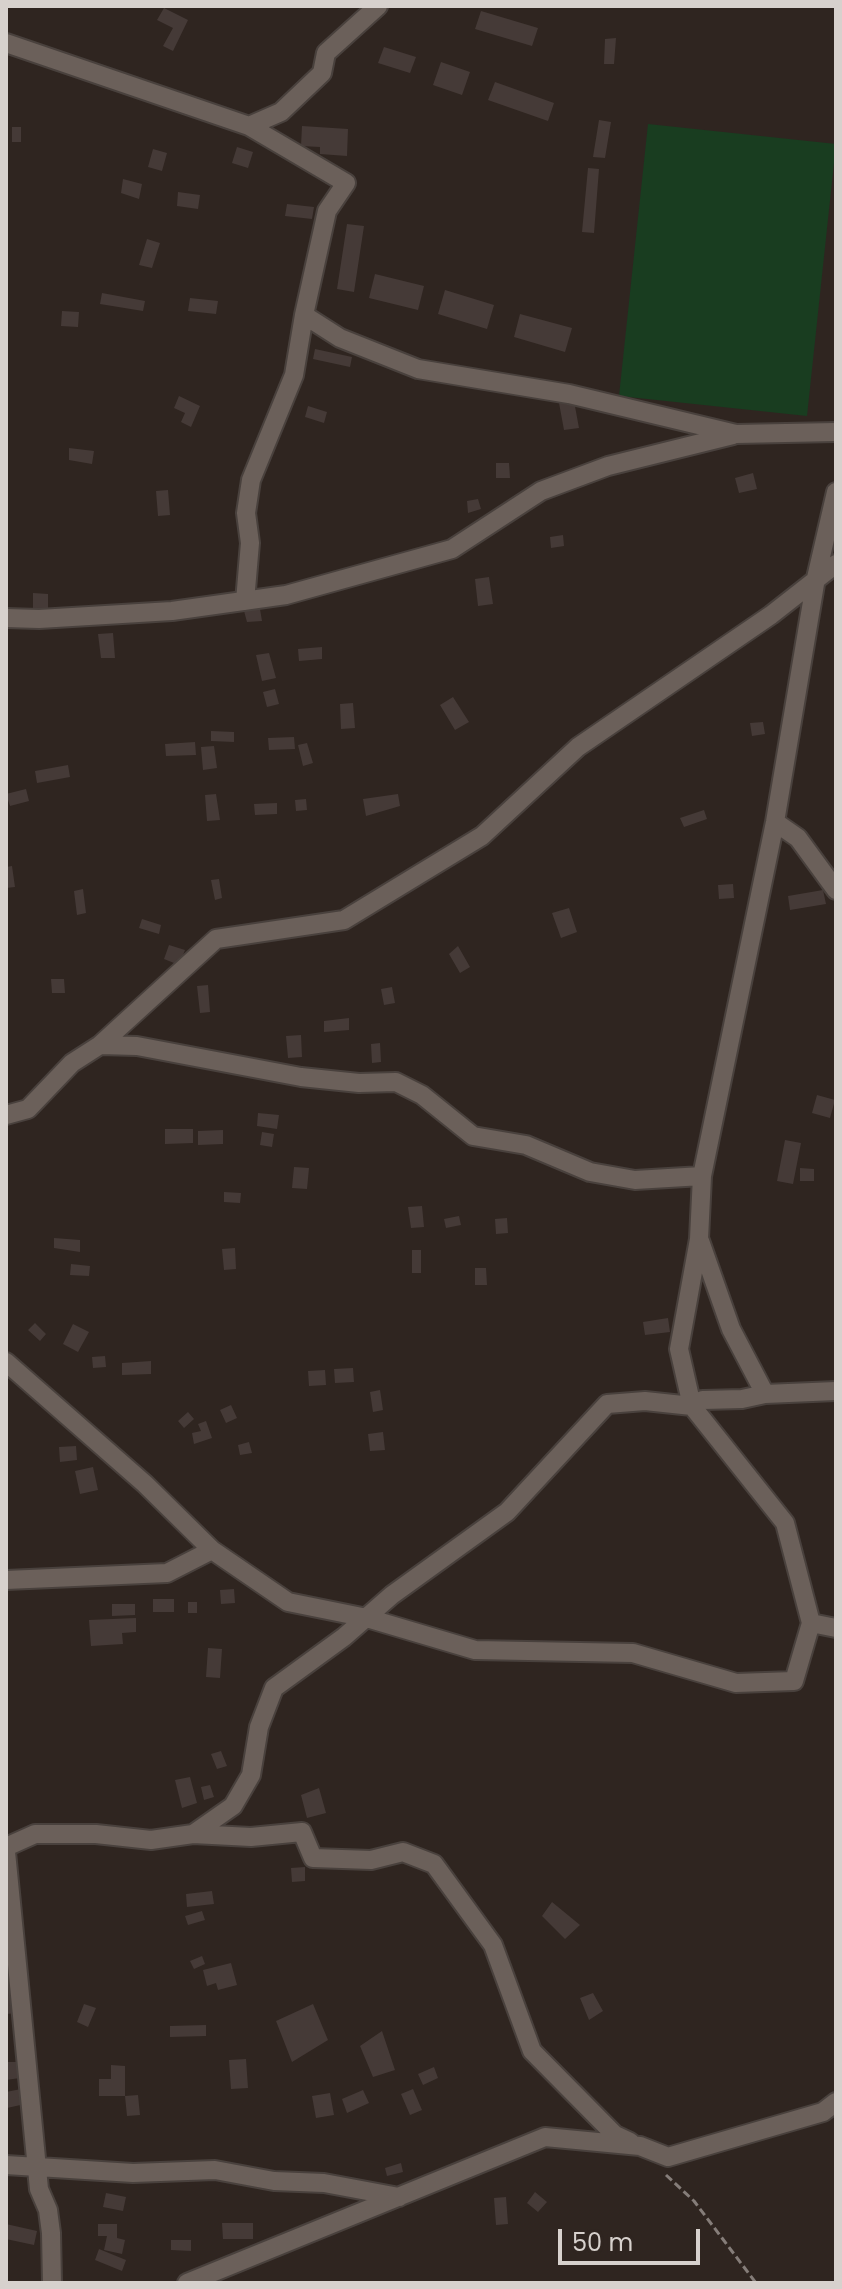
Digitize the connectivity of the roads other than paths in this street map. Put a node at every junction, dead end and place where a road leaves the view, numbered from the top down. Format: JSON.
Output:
{"nodes":[{"id":1,"x":378,"y":6,"type":"edge"},
{"id":2,"x":6,"y":43,"type":"edge"},
{"id":3,"x":249,"y":126,"type":"junction"},
{"id":4,"x":304,"y":315,"type":"junction"},
{"id":5,"x":836,"y":432,"type":"edge"},
{"id":6,"x":736,"y":434,"type":"junction"},
{"id":7,"x":836,"y":492,"type":"edge"},
{"id":8,"x":836,"y":564,"type":"edge"},
{"id":9,"x":816,"y":578,"type":"junction"},
{"id":10,"x":245,"y":601,"type":"junction"},
{"id":11,"x":6,"y":618,"type":"edge"},
{"id":12,"x":775,"y":822,"type":"junction"},
{"id":13,"x":836,"y":890,"type":"edge"},
{"id":14,"x":100,"y":1045,"type":"junction"},
{"id":15,"x":6,"y":1115,"type":"edge"},
{"id":16,"x":702,"y":1176,"type":"junction"},
{"id":17,"x":699,"y":1239,"type":"junction"},
{"id":18,"x":6,"y":1362,"type":"edge"},
{"id":19,"x":836,"y":1391,"type":"edge"},
{"id":20,"x":765,"y":1394,"type":"junction"},
{"id":21,"x":692,"y":1406,"type":"junction"},
{"id":22,"x":212,"y":1550,"type":"junction"},
{"id":23,"x":6,"y":1580,"type":"edge"},
{"id":24,"x":367,"y":1618,"type":"junction"},
{"id":25,"x":811,"y":1623,"type":"junction"},
{"id":26,"x":836,"y":1628,"type":"edge"},
{"id":27,"x":193,"y":1834,"type":"junction"},
{"id":28,"x":6,"y":1850,"type":"edge"},
{"id":29,"x":836,"y":2102,"type":"edge"},
{"id":30,"x":640,"y":2146,"type":"junction"},
{"id":31,"x":6,"y":2165,"type":"edge"},
{"id":32,"x":39,"y":2168,"type":"junction"},
{"id":33,"x":399,"y":2197,"type":"junction"},
{"id":34,"x":52,"y":2283,"type":"edge"},
{"id":35,"x":187,"y":2283,"type":"edge"}],
"edges":[{"from":1,"to":3,"type":"street"},
{"from":2,"to":3,"type":"street"},
{"from":3,"to":4,"type":"street"},
{"from":4,"to":6,"type":"street"},
{"from":4,"to":10,"type":"street"},
{"from":5,"to":6,"type":"street"},
{"from":6,"to":10,"type":"street"},
{"from":7,"to":9,"type":"street"},
{"from":8,"to":9,"type":"street"},
{"from":9,"to":12,"type":"street"},
{"from":9,"to":14,"type":"street"},
{"from":10,"to":11,"type":"street"},
{"from":12,"to":13,"type":"street"},
{"from":12,"to":16,"type":"street"},
{"from":14,"to":15,"type":"street"},
{"from":14,"to":16,"type":"street"},
{"from":16,"to":17,"type":"street"},
{"from":17,"to":20,"type":"street"},
{"from":17,"to":21,"type":"street"},
{"from":18,"to":22,"type":"street"},
{"from":19,"to":20,"type":"street"},
{"from":20,"to":21,"type":"street"},
{"from":21,"to":24,"type":"street"},
{"from":21,"to":25,"type":"street"},
{"from":22,"to":23,"type":"street"},
{"from":22,"to":24,"type":"street"},
{"from":24,"to":25,"type":"street"},
{"from":24,"to":27,"type":"street"},
{"from":25,"to":26,"type":"street"},
{"from":27,"to":28,"type":"street"},
{"from":27,"to":30,"type":"street"},
{"from":28,"to":32,"type":"street"},
{"from":29,"to":30,"type":"street"},
{"from":30,"to":33,"type":"street"},
{"from":31,"to":32,"type":"street"},
{"from":32,"to":33,"type":"street"},
{"from":32,"to":34,"type":"street"},
{"from":33,"to":35,"type":"street"}]}
